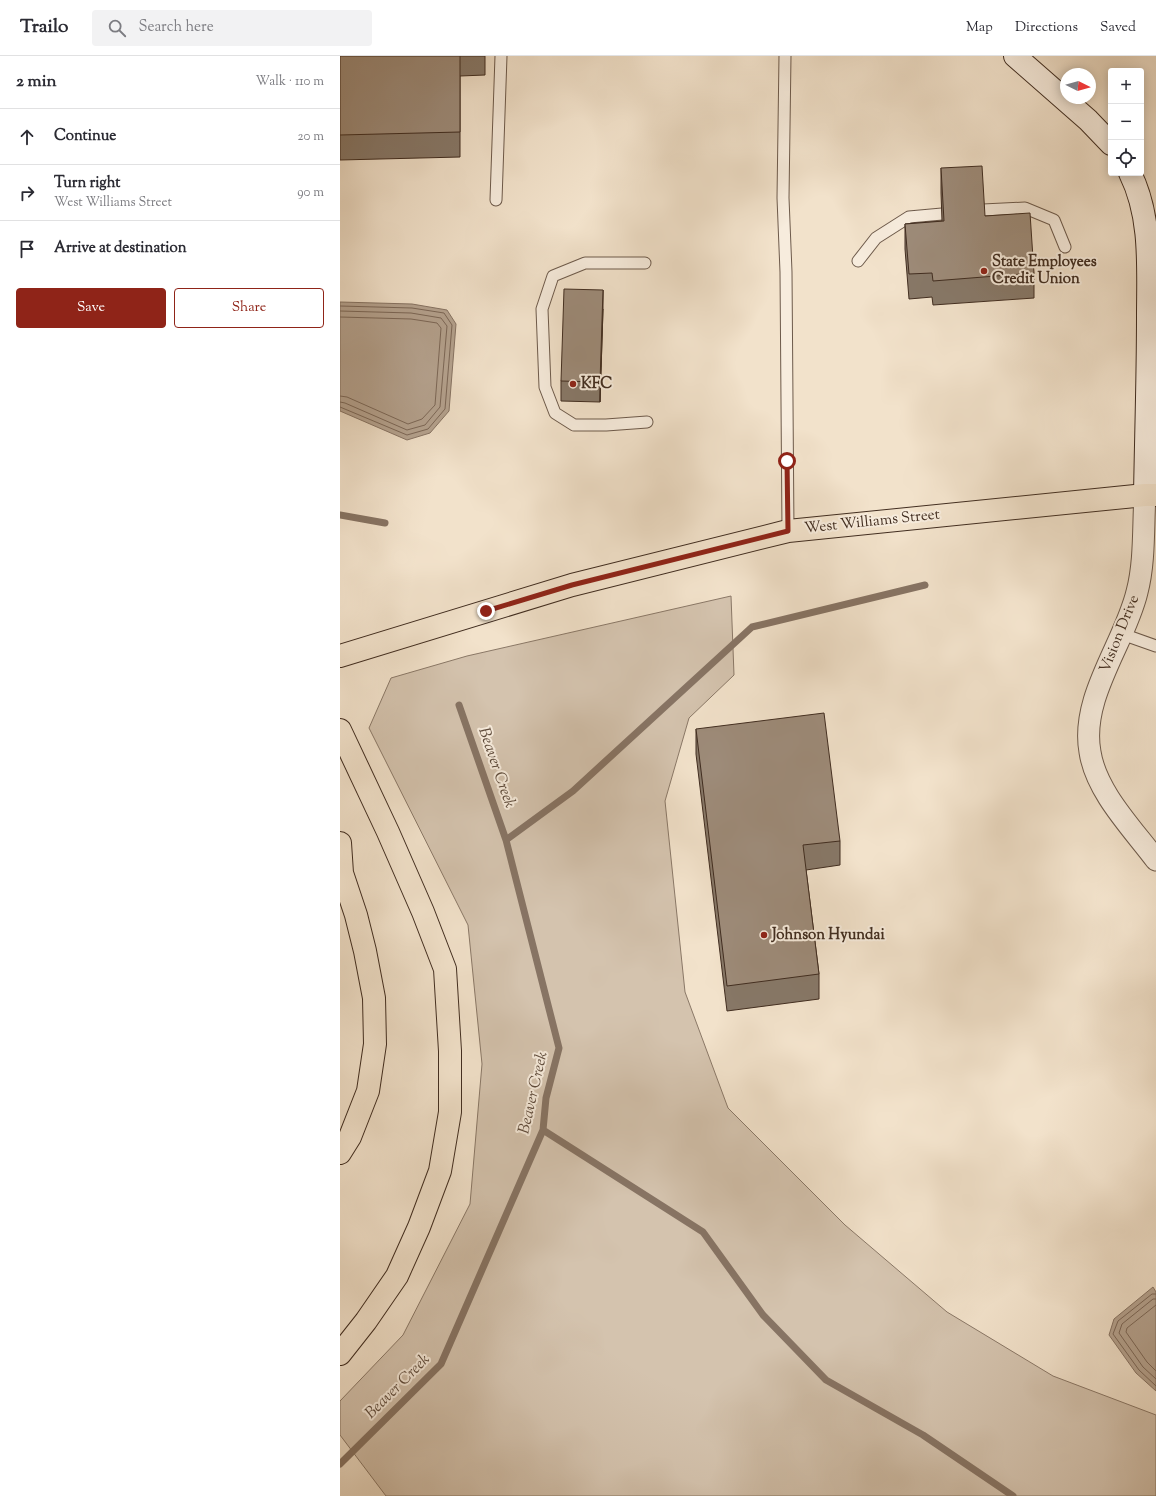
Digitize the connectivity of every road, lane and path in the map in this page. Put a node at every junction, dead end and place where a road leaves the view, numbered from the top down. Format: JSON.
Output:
{"nodes":[{"id":1,"x":501,"y":56,"type":"edge"},
{"id":2,"x":785,"y":56,"type":"edge"},
{"id":3,"x":1015,"y":56,"type":"edge"},
{"id":4,"x":1108,"y":141,"type":"edge"},
{"id":5,"x":1132,"y":176,"type":"edge"},
{"id":6,"x":496,"y":200,"type":"dead end"},
{"id":7,"x":983,"y":210,"type":"edge"},
{"id":8,"x":942,"y":214,"type":"edge"},
{"id":9,"x":1065,"y":247,"type":"dead end"},
{"id":10,"x":858,"y":261,"type":"dead end"},
{"id":11,"x":645,"y":263,"type":"dead end"},
{"id":12,"x":647,"y":422,"type":"dead end"},
{"id":13,"x":1150,"y":495,"type":"edge"},
{"id":14,"x":788,"y":531,"type":"junction"},
{"id":15,"x":1122,"y":634,"type":"junction"},
{"id":16,"x":1156,"y":646,"type":"edge"},
{"id":17,"x":340,"y":656,"type":"edge"},
{"id":18,"x":340,"y":730,"type":"edge"},
{"id":19,"x":340,"y":843,"type":"edge"},
{"id":20,"x":1156,"y":860,"type":"edge"},
{"id":21,"x":341,"y":872,"type":"edge"},
{"id":22,"x":340,"y":1153,"type":"edge"},
{"id":23,"x":340,"y":1354,"type":"edge"}],
"edges":[{"from":1,"to":6,"type":"lane"},
{"from":2,"to":14,"type":"lane"},
{"from":3,"to":4,"type":"street"},
{"from":5,"to":13,"type":"street","name":"Vision Drive"},
{"from":7,"to":9,"type":"lane"},
{"from":8,"to":10,"type":"lane"},
{"from":11,"to":12,"type":"lane"},
{"from":13,"to":14,"type":"main road","name":"West Williams Street"},
{"from":13,"to":15,"type":"street","name":"Vision Drive"},
{"from":14,"to":17,"type":"main road","name":"West Williams Street"},
{"from":15,"to":16,"type":"lane"},
{"from":15,"to":20,"type":"street","name":"Vision Drive"},
{"from":18,"to":23,"type":"main road"},
{"from":19,"to":21,"type":"main road"},
{"from":21,"to":22,"type":"main road"}]}
